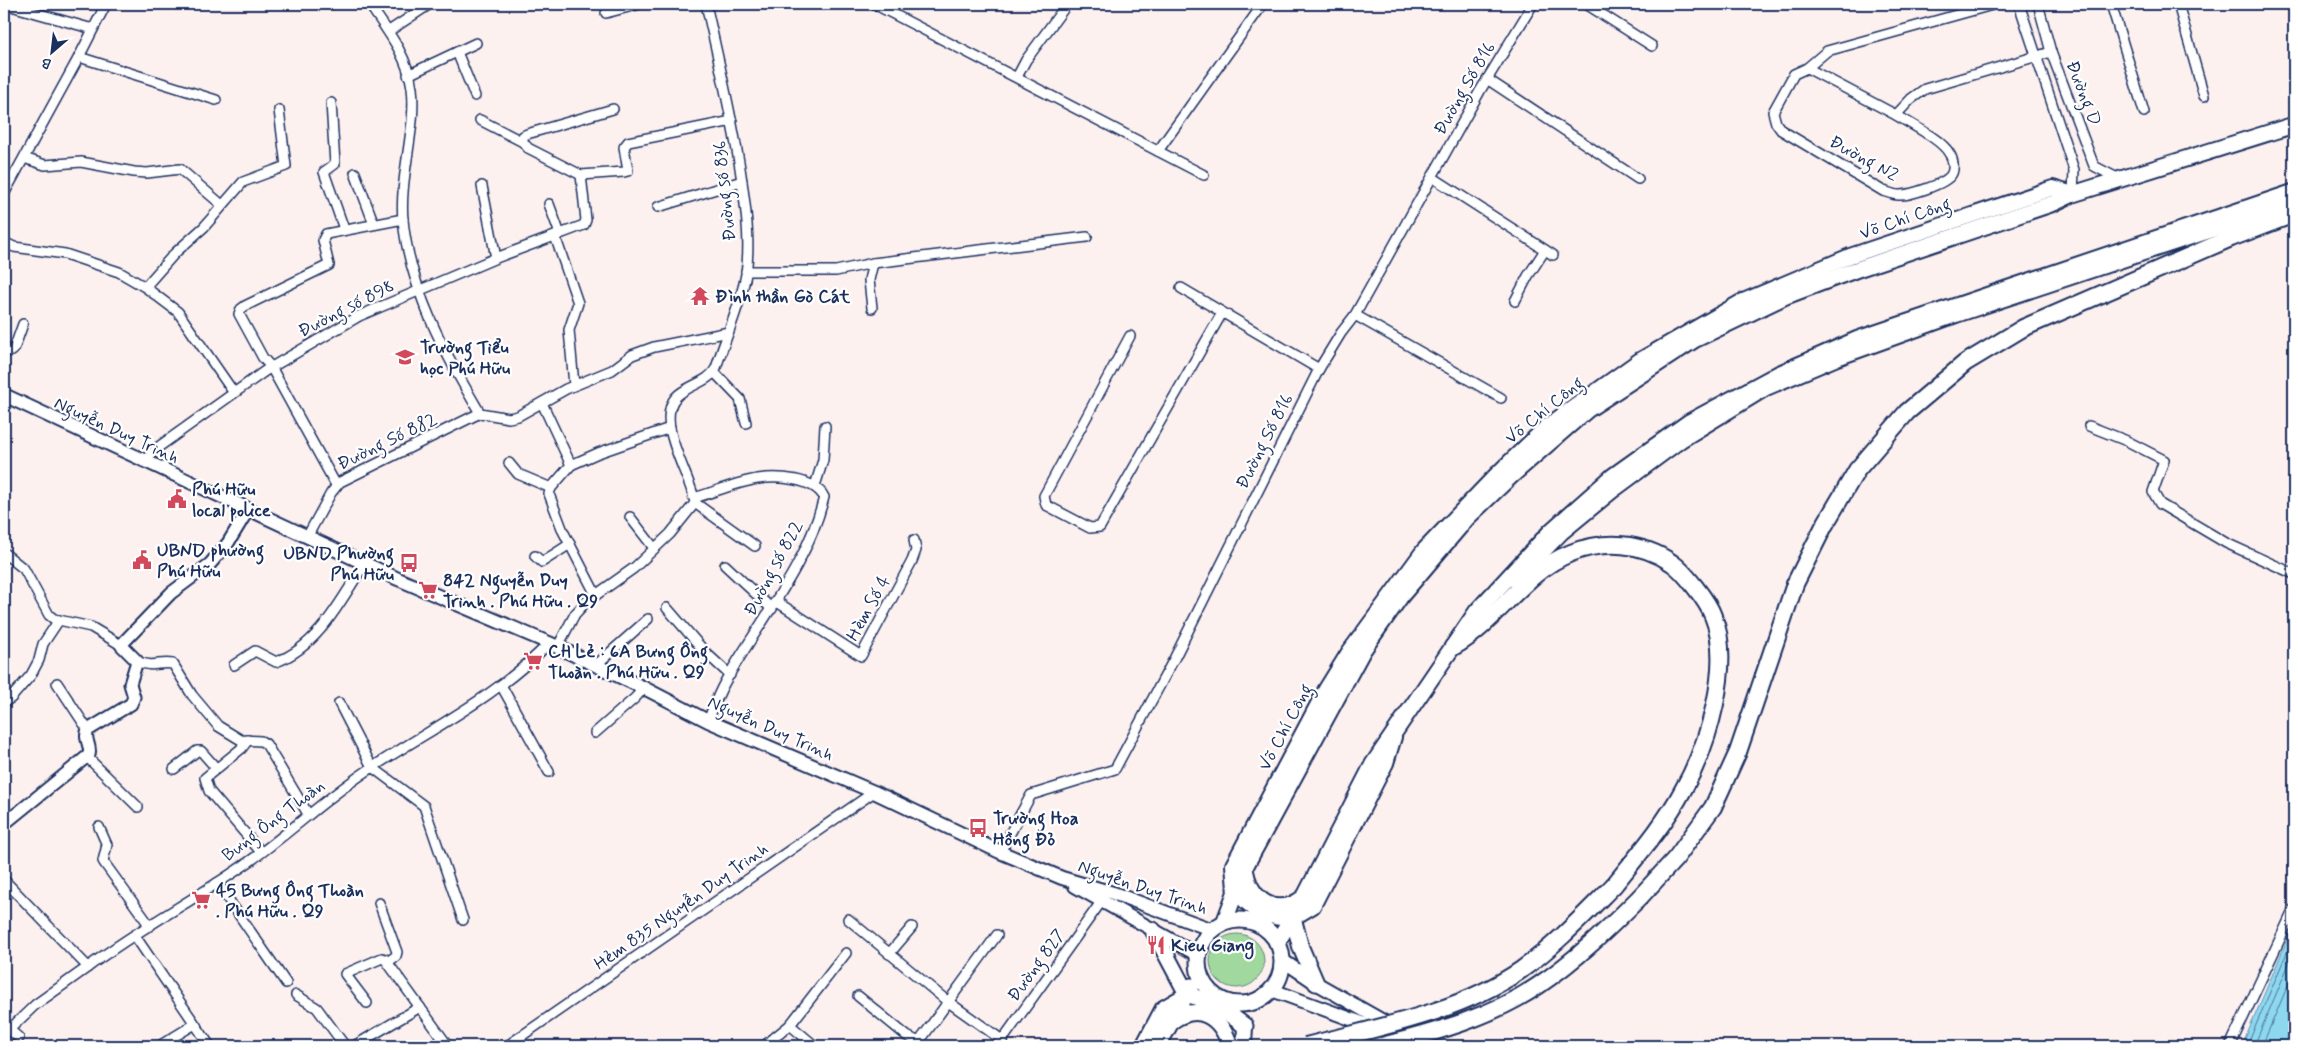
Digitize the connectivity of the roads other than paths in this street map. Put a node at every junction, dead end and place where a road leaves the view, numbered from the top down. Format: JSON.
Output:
{"nodes":[{"id":1,"x":4,"y":4,"type":"edge"},
{"id":2,"x":106,"y":4,"type":"edge"},
{"id":3,"x":369,"y":4,"type":"edge"},
{"id":4,"x":430,"y":4,"type":"edge"},
{"id":5,"x":640,"y":4,"type":"edge"},
{"id":6,"x":706,"y":4,"type":"edge"},
{"id":7,"x":874,"y":4,"type":"edge"},
{"id":8,"x":1067,"y":4,"type":"edge"},
{"id":9,"x":1263,"y":4,"type":"edge"},
{"id":10,"x":1533,"y":4,"type":"edge"},
{"id":11,"x":1586,"y":4,"type":"edge"},
{"id":12,"x":1996,"y":4,"type":"edge"},
{"id":13,"x":2019,"y":4,"type":"edge"},
{"id":14,"x":2038,"y":4,"type":"edge"},
{"id":15,"x":2111,"y":4,"type":"edge"},
{"id":16,"x":2178,"y":4,"type":"edge"},
{"id":17,"x":606,"y":14,"type":"dead end"},
{"id":18,"x":93,"y":29,"type":"junction"},
{"id":19,"x":389,"y":31,"type":"junction"},
{"id":20,"x":476,"y":43,"type":"dead end"},
{"id":21,"x":1652,"y":46,"type":"dead end"},
{"id":22,"x":457,"y":52,"type":"junction"},
{"id":23,"x":2051,"y":52,"type":"junction"},
{"id":24,"x":79,"y":57,"type":"junction"},
{"id":25,"x":2035,"y":57,"type":"junction"},
{"id":26,"x":1807,"y":68,"type":"junction"},
{"id":27,"x":408,"y":75,"type":"junction"},
{"id":28,"x":1017,"y":77,"type":"junction"},
{"id":29,"x":1487,"y":79,"type":"junction"},
{"id":30,"x":474,"y":96,"type":"dead end"},
{"id":31,"x":2204,"y":96,"type":"dead end"},
{"id":32,"x":216,"y":100,"type":"dead end"},
{"id":33,"x":331,"y":103,"type":"dead end"},
{"id":34,"x":279,"y":110,"type":"dead end"},
{"id":35,"x":613,"y":110,"type":"dead end"},
{"id":36,"x":2144,"y":112,"type":"dead end"},
{"id":37,"x":1896,"y":115,"type":"junction"},
{"id":38,"x":480,"y":120,"type":"dead end"},
{"id":39,"x":732,"y":121,"type":"junction"},
{"id":40,"x":2294,"y":125,"type":"edge"},
{"id":41,"x":523,"y":142,"type":"junction"},
{"id":42,"x":1158,"y":151,"type":"junction"},
{"id":43,"x":24,"y":158,"type":"junction"},
{"id":44,"x":354,"y":173,"type":"dead end"},
{"id":45,"x":581,"y":175,"type":"junction"},
{"id":46,"x":1204,"y":175,"type":"dead end"},
{"id":47,"x":1432,"y":177,"type":"junction"},
{"id":48,"x":1638,"y":179,"type":"dead end"},
{"id":49,"x":2119,"y":179,"type":"junction"},
{"id":50,"x":742,"y":181,"type":"junction"},
{"id":51,"x":482,"y":186,"type":"dead end"},
{"id":52,"x":2294,"y":192,"type":"edge"},
{"id":53,"x":4,"y":194,"type":"edge"},
{"id":54,"x":2074,"y":194,"type":"junction"},
{"id":55,"x":2294,"y":203,"type":"edge"},
{"id":56,"x":549,"y":204,"type":"dead end"},
{"id":57,"x":222,"y":205,"type":"junction"},
{"id":58,"x":658,"y":207,"type":"dead end"},
{"id":59,"x":2294,"y":214,"type":"edge"},
{"id":60,"x":403,"y":219,"type":"junction"},
{"id":61,"x":374,"y":224,"type":"junction"},
{"id":62,"x":344,"y":229,"type":"junction"},
{"id":63,"x":557,"y":235,"type":"junction"},
{"id":64,"x":1087,"y":237,"type":"dead end"},
{"id":65,"x":4,"y":242,"type":"edge"},
{"id":66,"x":496,"y":258,"type":"junction"},
{"id":67,"x":873,"y":263,"type":"junction"},
{"id":68,"x":746,"y":271,"type":"junction"},
{"id":69,"x":145,"y":287,"type":"junction"},
{"id":70,"x":1181,"y":288,"type":"dead end"},
{"id":71,"x":419,"y":290,"type":"junction"},
{"id":72,"x":1515,"y":301,"type":"dead end"},
{"id":73,"x":872,"y":308,"type":"dead end"},
{"id":74,"x":1222,"y":313,"type":"junction"},
{"id":75,"x":1355,"y":315,"type":"junction"},
{"id":76,"x":23,"y":324,"type":"dead end"},
{"id":77,"x":729,"y":332,"type":"junction"},
{"id":78,"x":1130,"y":336,"type":"dead end"},
{"id":79,"x":4,"y":352,"type":"edge"},
{"id":80,"x":271,"y":368,"type":"junction"},
{"id":81,"x":1319,"y":369,"type":"junction"},
{"id":82,"x":714,"y":372,"type":"junction"},
{"id":83,"x":574,"y":385,"type":"junction"},
{"id":84,"x":234,"y":393,"type":"junction"},
{"id":85,"x":4,"y":396,"type":"edge"},
{"id":86,"x":1501,"y":398,"type":"dead end"},
{"id":87,"x":542,"y":403,"type":"junction"},
{"id":88,"x":480,"y":413,"type":"junction"},
{"id":89,"x":746,"y":423,"type":"dead end"},
{"id":90,"x":825,"y":426,"type":"dead end"},
{"id":91,"x":2089,"y":426,"type":"dead end"},
{"id":92,"x":670,"y":428,"type":"junction"},
{"id":93,"x":144,"y":462,"type":"junction"},
{"id":94,"x":510,"y":463,"type":"dead end"},
{"id":95,"x":571,"y":465,"type":"junction"},
{"id":96,"x":336,"y":485,"type":"junction"},
{"id":97,"x":815,"y":486,"type":"junction"},
{"id":98,"x":551,"y":488,"type":"junction"},
{"id":99,"x":694,"y":501,"type":"junction"},
{"id":100,"x":248,"y":510,"type":"junction"},
{"id":101,"x":630,"y":517,"type":"dead end"},
{"id":102,"x":307,"y":537,"type":"junction"},
{"id":103,"x":914,"y":540,"type":"dead end"},
{"id":104,"x":570,"y":544,"type":"junction"},
{"id":105,"x":755,"y":546,"type":"dead end"},
{"id":106,"x":654,"y":548,"type":"junction"},
{"id":107,"x":4,"y":553,"type":"edge"},
{"id":108,"x":536,"y":556,"type":"dead end"},
{"id":109,"x":365,"y":564,"type":"junction"},
{"id":110,"x":725,"y":565,"type":"dead end"},
{"id":111,"x":2294,"y":574,"type":"edge"},
{"id":112,"x":596,"y":595,"type":"junction"},
{"id":113,"x":774,"y":606,"type":"junction"},
{"id":114,"x":667,"y":608,"type":"dead end"},
{"id":115,"x":1383,"y":614,"type":"junction"},
{"id":116,"x":648,"y":619,"type":"dead end"},
{"id":117,"x":59,"y":620,"type":"junction"},
{"id":118,"x":121,"y":645,"type":"junction"},
{"id":119,"x":553,"y":645,"type":"junction"},
{"id":120,"x":1453,"y":647,"type":"junction"},
{"id":121,"x":137,"y":662,"type":"junction"},
{"id":122,"x":234,"y":665,"type":"dead end"},
{"id":123,"x":596,"y":665,"type":"junction"},
{"id":124,"x":730,"y":675,"type":"junction"},
{"id":125,"x":57,"y":683,"type":"dead end"},
{"id":126,"x":501,"y":685,"type":"junction"},
{"id":127,"x":644,"y":688,"type":"junction"},
{"id":128,"x":4,"y":702,"type":"edge"},
{"id":129,"x":339,"y":703,"type":"dead end"},
{"id":130,"x":708,"y":721,"type":"junction"},
{"id":131,"x":88,"y":730,"type":"junction"},
{"id":132,"x":595,"y":733,"type":"dead end"},
{"id":133,"x":1395,"y":734,"type":"junction"},
{"id":134,"x":248,"y":740,"type":"junction"},
{"id":135,"x":87,"y":757,"type":"junction"},
{"id":136,"x":372,"y":767,"type":"junction"},
{"id":137,"x":216,"y":768,"type":"junction"},
{"id":138,"x":174,"y":769,"type":"dead end"},
{"id":139,"x":550,"y":772,"type":"dead end"},
{"id":140,"x":874,"y":792,"type":"junction"},
{"id":141,"x":138,"y":807,"type":"dead end"},
{"id":142,"x":308,"y":814,"type":"junction"},
{"id":143,"x":4,"y":824,"type":"edge"},
{"id":144,"x":99,"y":827,"type":"dead end"},
{"id":145,"x":261,"y":852,"type":"junction"},
{"id":146,"x":1000,"y":852,"type":"junction"},
{"id":147,"x":1245,"y":867,"type":"junction"},
{"id":148,"x":1062,"y":878,"type":"junction"},
{"id":149,"x":4,"y":880,"type":"edge"},
{"id":150,"x":216,"y":883,"type":"junction"},
{"id":151,"x":1235,"y":889,"type":"junction"},
{"id":152,"x":1305,"y":896,"type":"junction"},
{"id":153,"x":1101,"y":902,"type":"junction"},
{"id":154,"x":379,"y":903,"type":"dead end"},
{"id":155,"x":2294,"y":909,"type":"edge"},
{"id":156,"x":1293,"y":918,"type":"junction"},
{"id":157,"x":848,"y":919,"type":"dead end"},
{"id":158,"x":463,"y":920,"type":"dead end"},
{"id":159,"x":150,"y":926,"type":"junction"},
{"id":160,"x":1218,"y":926,"type":"junction"},
{"id":161,"x":912,"y":927,"type":"dead end"},
{"id":162,"x":1153,"y":930,"type":"junction"},
{"id":163,"x":997,"y":934,"type":"dead end"},
{"id":164,"x":135,"y":936,"type":"junction"},
{"id":165,"x":1277,"y":942,"type":"junction"},
{"id":166,"x":846,"y":953,"type":"dead end"},
{"id":167,"x":889,"y":954,"type":"junction"},
{"id":168,"x":1198,"y":955,"type":"junction"},
{"id":169,"x":1282,"y":960,"type":"junction"},
{"id":170,"x":389,"y":961,"type":"junction"},
{"id":171,"x":88,"y":967,"type":"junction"},
{"id":172,"x":1199,"y":972,"type":"junction"},
{"id":173,"x":286,"y":983,"type":"dead end"},
{"id":174,"x":1316,"y":983,"type":"junction"},
{"id":175,"x":1268,"y":993,"type":"junction"},
{"id":176,"x":1187,"y":994,"type":"junction"},
{"id":177,"x":296,"y":995,"type":"dead end"},
{"id":178,"x":858,"y":996,"type":"dead end"},
{"id":179,"x":947,"y":1002,"type":"junction"},
{"id":180,"x":367,"y":1003,"type":"dead end"},
{"id":181,"x":420,"y":1007,"type":"junction"},
{"id":182,"x":1172,"y":1021,"type":"junction"},
{"id":183,"x":194,"y":1024,"type":"junction"},
{"id":184,"x":790,"y":1025,"type":"junction"},
{"id":185,"x":1245,"y":1026,"type":"junction"},
{"id":186,"x":1371,"y":1026,"type":"junction"},
{"id":187,"x":18,"y":1038,"type":"dead end"},
{"id":188,"x":1000,"y":1043,"type":"edge"},
{"id":189,"x":918,"y":1044,"type":"edge"},
{"id":190,"x":159,"y":1046,"type":"edge"},
{"id":191,"x":210,"y":1046,"type":"edge"},
{"id":192,"x":345,"y":1046,"type":"edge"},
{"id":193,"x":354,"y":1046,"type":"edge"},
{"id":194,"x":448,"y":1046,"type":"edge"},
{"id":195,"x":507,"y":1046,"type":"edge"},
{"id":196,"x":764,"y":1046,"type":"edge"},
{"id":197,"x":815,"y":1046,"type":"edge"},
{"id":198,"x":1143,"y":1046,"type":"edge"},
{"id":199,"x":1158,"y":1046,"type":"edge"},
{"id":200,"x":1231,"y":1046,"type":"edge"},
{"id":201,"x":1244,"y":1046,"type":"edge"},
{"id":202,"x":1306,"y":1046,"type":"edge"},
{"id":203,"x":1360,"y":1046,"type":"edge"},
{"id":204,"x":1382,"y":1046,"type":"edge"},
{"id":205,"x":1426,"y":1046,"type":"edge"},
{"id":206,"x":2230,"y":1046,"type":"edge"}],
"edges":[{"from":1,"to":18,"type":"street"},
{"from":2,"to":18,"type":"street"},
{"from":3,"to":19,"type":"street"},
{"from":4,"to":19,"type":"street"},
{"from":5,"to":17,"type":"street"},
{"from":6,"to":39,"type":"street","name":"Đường số 836"},
{"from":7,"to":28,"type":"street"},
{"from":8,"to":28,"type":"street"},
{"from":9,"to":42,"type":"street"},
{"from":10,"to":29,"type":"street","name":"Đường Số 816"},
{"from":11,"to":21,"type":"street"},
{"from":12,"to":26,"type":"street","name":"Đường N2"},
{"from":13,"to":25,"type":"street","name":"Đường D"},
{"from":14,"to":23,"type":"street","name":"Đường D"},
{"from":15,"to":36,"type":"street"},
{"from":16,"to":31,"type":"street"},
{"from":18,"to":24,"type":"street"},
{"from":19,"to":27,"type":"street"},
{"from":20,"to":22,"type":"street"},
{"from":22,"to":27,"type":"street"},
{"from":22,"to":30,"type":"street"},
{"from":23,"to":25,"type":"street"},
{"from":23,"to":49,"type":"street","name":"Đường D"},
{"from":24,"to":32,"type":"street"},
{"from":24,"to":43,"type":"street"},
{"from":25,"to":37,"type":"street"},
{"from":25,"to":54,"type":"street","name":"Đường D"},
{"from":26,"to":37,"type":"street"},
{"from":26,"to":37,"type":"street","name":"Đường N2"},
{"from":27,"to":60,"type":"street"},
{"from":28,"to":42,"type":"street"},
{"from":29,"to":47,"type":"street","name":"Đường Số 816"},
{"from":29,"to":48,"type":"street"},
{"from":33,"to":62,"type":"street"},
{"from":34,"to":57,"type":"street"},
{"from":35,"to":41,"type":"street"},
{"from":38,"to":41,"type":"street"},
{"from":39,"to":45,"type":"street"},
{"from":39,"to":50,"type":"street","name":"Đường số 836"},
{"from":40,"to":49,"type":"highway","name":"Võ Chí Công"},
{"from":41,"to":45,"type":"street"},
{"from":42,"to":46,"type":"street"},
{"from":43,"to":53,"type":"street"},
{"from":43,"to":57,"type":"street"},
{"from":44,"to":61,"type":"street"},
{"from":45,"to":63,"type":"street","name":"Đường số 898"},
{"from":47,"to":72,"type":"street"},
{"from":47,"to":75,"type":"street","name":"Đường Số 816"},
{"from":49,"to":54,"type":"highway","name":"Võ Chí Công"},
{"from":50,"to":58,"type":"street"},
{"from":50,"to":68,"type":"street","name":"Đường số 836"},
{"from":51,"to":66,"type":"street"},
{"from":52,"to":120,"type":"highway"},
{"from":54,"to":115,"type":"highway","name":"Võ Chí Công"},
{"from":55,"to":120,"type":"main road"},
{"from":56,"to":63,"type":"street"},
{"from":57,"to":69,"type":"street"},
{"from":59,"to":204,"type":"highway","bridge":true},
{"from":60,"to":61,"type":"street"},
{"from":60,"to":71,"type":"street"},
{"from":61,"to":62,"type":"street"},
{"from":62,"to":80,"type":"street"},
{"from":63,"to":66,"type":"street","name":"Đường số 898"},
{"from":63,"to":83,"type":"street"},
{"from":64,"to":67,"type":"street"},
{"from":65,"to":69,"type":"street"},
{"from":66,"to":71,"type":"street","name":"Đường số 898"},
{"from":67,"to":68,"type":"street"},
{"from":67,"to":73,"type":"street"},
{"from":68,"to":77,"type":"street","name":"Đường số 836"},
{"from":69,"to":84,"type":"street"},
{"from":70,"to":74,"type":"street"},
{"from":71,"to":80,"type":"street","name":"Đường số 898"},
{"from":71,"to":88,"type":"street"},
{"from":74,"to":78,"type":"street"},
{"from":74,"to":81,"type":"street"},
{"from":75,"to":81,"type":"street","name":"Đường Số 816"},
{"from":75,"to":86,"type":"street"},
{"from":76,"to":79,"type":"street"},
{"from":77,"to":82,"type":"street","name":"Đường số 836"},
{"from":77,"to":83,"type":"street"},
{"from":80,"to":84,"type":"street","name":"Đường số 898"},
{"from":80,"to":96,"type":"street"},
{"from":81,"to":146,"type":"street","name":"Đường Số 816"},
{"from":82,"to":89,"type":"street"},
{"from":82,"to":92,"type":"street"},
{"from":83,"to":87,"type":"street"},
{"from":84,"to":93,"type":"street","name":"Đường số 898"},
{"from":85,"to":93,"type":"main road","name":"Nguyễn Duy Trinh"},
{"from":87,"to":88,"type":"street"},
{"from":87,"to":95,"type":"street"},
{"from":88,"to":96,"type":"street","name":"Đường Số 882"},
{"from":90,"to":97,"type":"street"},
{"from":91,"to":111,"type":"street"},
{"from":92,"to":95,"type":"street"},
{"from":92,"to":99,"type":"street"},
{"from":93,"to":100,"type":"main road","name":"Nguyễn Duy Trinh"},
{"from":94,"to":98,"type":"street"},
{"from":95,"to":98,"type":"street"},
{"from":96,"to":102,"type":"street","name":"Đường Số 882"},
{"from":97,"to":99,"type":"street"},
{"from":97,"to":113,"type":"street","name":"Đường số 822"},
{"from":98,"to":104,"type":"street"},
{"from":99,"to":105,"type":"street"},
{"from":99,"to":106,"type":"street"},
{"from":100,"to":102,"type":"main road","name":"Nguyễn Duy Trinh"},
{"from":100,"to":118,"type":"street"},
{"from":101,"to":106,"type":"street"},
{"from":102,"to":109,"type":"main road","name":"Nguyễn Duy Trinh"},
{"from":103,"to":113,"type":"street","name":"Hèm Số 4"},
{"from":104,"to":108,"type":"street"},
{"from":104,"to":112,"type":"street"},
{"from":106,"to":112,"type":"street"},
{"from":107,"to":117,"type":"street"},
{"from":109,"to":119,"type":"main road","name":"Nguyễn Duy Trinh"},
{"from":109,"to":122,"type":"street"},
{"from":110,"to":113,"type":"street"},
{"from":112,"to":119,"type":"street"},
{"from":113,"to":124,"type":"street","name":"Đường số 822"},
{"from":114,"to":124,"type":"street"},
{"from":115,"to":147,"type":"highway","name":"Võ Chí Công"},
{"from":115,"to":151,"type":"main road","name":"Võ Chí Công"},
{"from":116,"to":123,"type":"street"},
{"from":117,"to":118,"type":"street"},
{"from":117,"to":128,"type":"street"},
{"from":118,"to":121,"type":"street"},
{"from":119,"to":123,"type":"main road","name":"Nguyễn Duy Trinh"},
{"from":119,"to":126,"type":"street","name":"Bưng Ông Thoàn"},
{"from":120,"to":133,"type":"highway"},
{"from":120,"to":202,"type":"highway","bridge":true},
{"from":121,"to":131,"type":"street"},
{"from":121,"to":134,"type":"street"},
{"from":123,"to":127,"type":"main road","name":"Nguyễn Duy Trinh"},
{"from":124,"to":130,"type":"street","name":"Đường số 822"},
{"from":125,"to":131,"type":"street"},
{"from":126,"to":136,"type":"street","name":"Bưng Ông Thoàn"},
{"from":126,"to":139,"type":"street"},
{"from":127,"to":130,"type":"main road","name":"Nguyễn Duy Trinh"},
{"from":127,"to":132,"type":"street"},
{"from":129,"to":136,"type":"street"},
{"from":130,"to":140,"type":"main road","name":"Nguyễn Duy Trinh"},
{"from":131,"to":135,"type":"street"},
{"from":133,"to":152,"type":"highway"},
{"from":133,"to":156,"type":"main road"},
{"from":134,"to":137,"type":"street"},
{"from":134,"to":142,"type":"street"},
{"from":135,"to":141,"type":"street"},
{"from":135,"to":143,"type":"street"},
{"from":136,"to":142,"type":"street","name":"Bưng Ông Thoàn"},
{"from":136,"to":158,"type":"street"},
{"from":137,"to":138,"type":"street"},
{"from":137,"to":145,"type":"street"},
{"from":140,"to":146,"type":"main road","name":"Nguyễn Duy Trinh"},
{"from":140,"to":195,"type":"street","name":"Hẻm 835 Nguyễn Duy Trinh"},
{"from":142,"to":145,"type":"street","name":"Bưng Ông Thoàn"},
{"from":144,"to":159,"type":"street"},
{"from":145,"to":150,"type":"street","name":"Bưng Ông Thoàn"},
{"from":146,"to":148,"type":"main road","name":"Nguyễn Duy Trinh"},
{"from":147,"to":151,"type":"highway","name":"Võ Chí Công"},
{"from":147,"to":152,"type":"highway"},
{"from":148,"to":153,"type":"main road","name":"Nguyễn Duy Trinh"},
{"from":148,"to":160,"type":"main road","name":"Nguyễn Duy Trinh"},
{"from":149,"to":171,"type":"street"},
{"from":150,"to":159,"type":"street","name":"Bưng Ông Thoàn"},
{"from":150,"to":173,"type":"street"},
{"from":151,"to":156,"type":"highway"},
{"from":151,"to":160,"type":"highway","name":"Võ Chí Công"},
{"from":152,"to":156,"type":"highway"},
{"from":153,"to":162,"type":"main road","name":"Nguyễn Duy Trinh"},
{"from":153,"to":188,"type":"street","name":"Đường 827"},
{"from":154,"to":170,"type":"street"},
{"from":155,"to":206,"type":"street"},
{"from":156,"to":165,"type":"highway"},
{"from":156,"to":174,"type":"highway"},
{"from":157,"to":167,"type":"street"},
{"from":159,"to":164,"type":"street","name":"Bưng Ông Thoàn"},
{"from":160,"to":165,"type":"highway"},
{"from":160,"to":168,"type":"highway"},
{"from":161,"to":167,"type":"street"},
{"from":162,"to":168,"type":"main road","name":"Nguyễn Duy Trinh"},
{"from":162,"to":176,"type":"highway"},
{"from":163,"to":179,"type":"street"},
{"from":164,"to":171,"type":"street","name":"Bưng Ông Thoàn"},
{"from":164,"to":183,"type":"street"},
{"from":165,"to":169,"type":"highway"},
{"from":166,"to":184,"type":"street"},
{"from":167,"to":179,"type":"street"},
{"from":168,"to":172,"type":"highway"},
{"from":169,"to":174,"type":"main road"},
{"from":169,"to":175,"type":"highway"},
{"from":170,"to":180,"type":"street"},
{"from":170,"to":181,"type":"street"},
{"from":171,"to":187,"type":"street","name":"Bưng Ông Thoàn"},
{"from":172,"to":175,"type":"highway"},
{"from":172,"to":176,"type":"highway"},
{"from":174,"to":205,"type":"main road"},
{"from":175,"to":185,"type":"highway"},
{"from":175,"to":186,"type":"main road"},
{"from":176,"to":182,"type":"highway"},
{"from":176,"to":185,"type":"highway"},
{"from":176,"to":198,"type":"main road"},
{"from":177,"to":192,"type":"street"},
{"from":178,"to":189,"type":"street"},
{"from":179,"to":188,"type":"street"},
{"from":179,"to":189,"type":"street"},
{"from":181,"to":193,"type":"street"},
{"from":181,"to":194,"type":"street"},
{"from":182,"to":199,"type":"highway"},
{"from":182,"to":200,"type":"highway"},
{"from":183,"to":190,"type":"street"},
{"from":183,"to":191,"type":"street"},
{"from":184,"to":196,"type":"street"},
{"from":184,"to":197,"type":"street"},
{"from":185,"to":200,"type":"highway"},
{"from":185,"to":201,"type":"main road"},
{"from":186,"to":203,"type":"street"},
{"from":186,"to":205,"type":"main road"}]}
